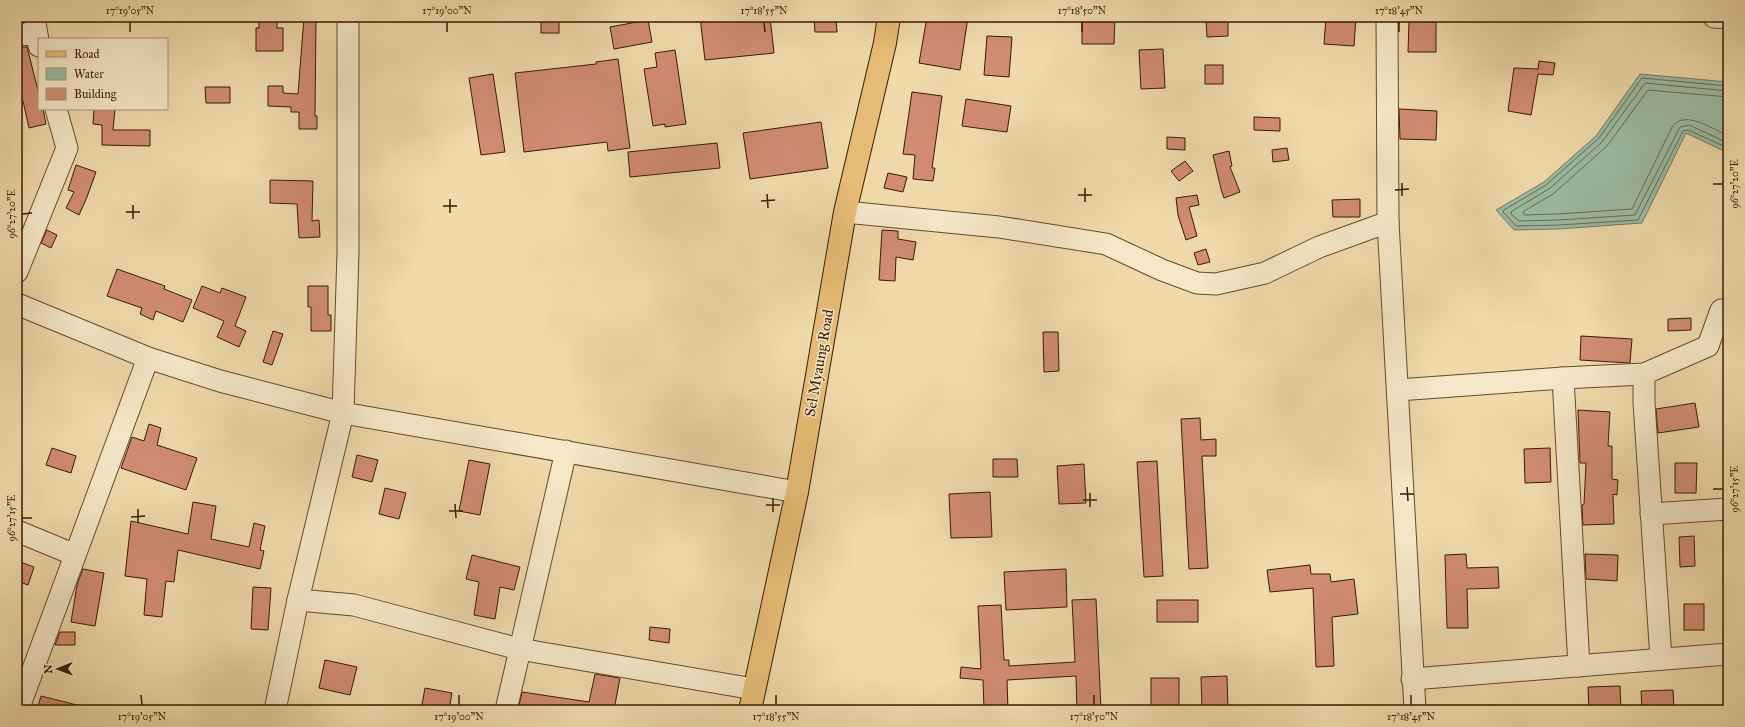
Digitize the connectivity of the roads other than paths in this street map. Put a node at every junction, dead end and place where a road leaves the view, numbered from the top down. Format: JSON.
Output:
{"nodes":[{"id":1,"x":348,"y":17,"type":"edge"},
{"id":2,"x":889,"y":17,"type":"edge"},
{"id":3,"x":1387,"y":17,"type":"edge"},
{"id":4,"x":1714,"y":17,"type":"edge"},
{"id":5,"x":1728,"y":18,"type":"edge"},
{"id":6,"x":56,"y":110,"type":"edge"},
{"id":7,"x":845,"y":212,"type":"junction"},
{"id":8,"x":1388,"y":222,"type":"junction"},
{"id":9,"x":17,"y":272,"type":"edge"},
{"id":10,"x":17,"y":304,"type":"edge"},
{"id":11,"x":1726,"y":310,"type":"edge"},
{"id":12,"x":148,"y":358,"type":"junction"},
{"id":13,"x":1644,"y":374,"type":"junction"},
{"id":14,"x":1563,"y":378,"type":"junction"},
{"id":15,"x":1398,"y":390,"type":"junction"},
{"id":16,"x":343,"y":413,"type":"junction"},
{"id":17,"x":566,"y":451,"type":"junction"},
{"id":18,"x":797,"y":492,"type":"junction"},
{"id":19,"x":1728,"y":509,"type":"edge"},
{"id":20,"x":1651,"y":514,"type":"junction"},
{"id":21,"x":17,"y":531,"type":"edge"},
{"id":22,"x":75,"y":554,"type":"junction"},
{"id":23,"x":298,"y":600,"type":"junction"},
{"id":24,"x":519,"y":649,"type":"junction"},
{"id":25,"x":1728,"y":654,"type":"edge"},
{"id":26,"x":1661,"y":659,"type":"junction"},
{"id":27,"x":1580,"y":666,"type":"junction"},
{"id":28,"x":1412,"y":679,"type":"junction"},
{"id":29,"x":754,"y":689,"type":"junction"},
{"id":30,"x":18,"y":710,"type":"edge"},
{"id":31,"x":275,"y":710,"type":"edge"},
{"id":32,"x":506,"y":710,"type":"edge"},
{"id":33,"x":750,"y":710,"type":"edge"},
{"id":34,"x":1415,"y":710,"type":"edge"}],
"edges":[{"from":1,"to":16,"type":"street"},
{"from":2,"to":7,"type":"main road","name":"Sel Myaung Road"},
{"from":3,"to":8,"type":"street"},
{"from":4,"to":5,"type":"street"},
{"from":6,"to":9,"type":"street"},
{"from":7,"to":8,"type":"street"},
{"from":7,"to":18,"type":"main road","name":"Sel Myaung Road"},
{"from":8,"to":15,"type":"street"},
{"from":10,"to":12,"type":"street"},
{"from":11,"to":13,"type":"street"},
{"from":12,"to":16,"type":"street"},
{"from":12,"to":22,"type":"street"},
{"from":13,"to":14,"type":"street"},
{"from":13,"to":20,"type":"street"},
{"from":14,"to":15,"type":"street"},
{"from":14,"to":27,"type":"street"},
{"from":15,"to":28,"type":"street"},
{"from":16,"to":17,"type":"street"},
{"from":16,"to":23,"type":"street"},
{"from":17,"to":18,"type":"street"},
{"from":17,"to":24,"type":"street"},
{"from":18,"to":29,"type":"main road","name":"Sel Myaung Road"},
{"from":19,"to":20,"type":"street"},
{"from":20,"to":26,"type":"street"},
{"from":21,"to":22,"type":"street"},
{"from":22,"to":30,"type":"street"},
{"from":23,"to":24,"type":"street"},
{"from":23,"to":31,"type":"street"},
{"from":24,"to":29,"type":"street"},
{"from":24,"to":32,"type":"street"},
{"from":25,"to":26,"type":"street"},
{"from":26,"to":27,"type":"street"},
{"from":27,"to":28,"type":"street"},
{"from":28,"to":34,"type":"street"},
{"from":29,"to":33,"type":"main road","name":"Sel Myaung Road"}]}
